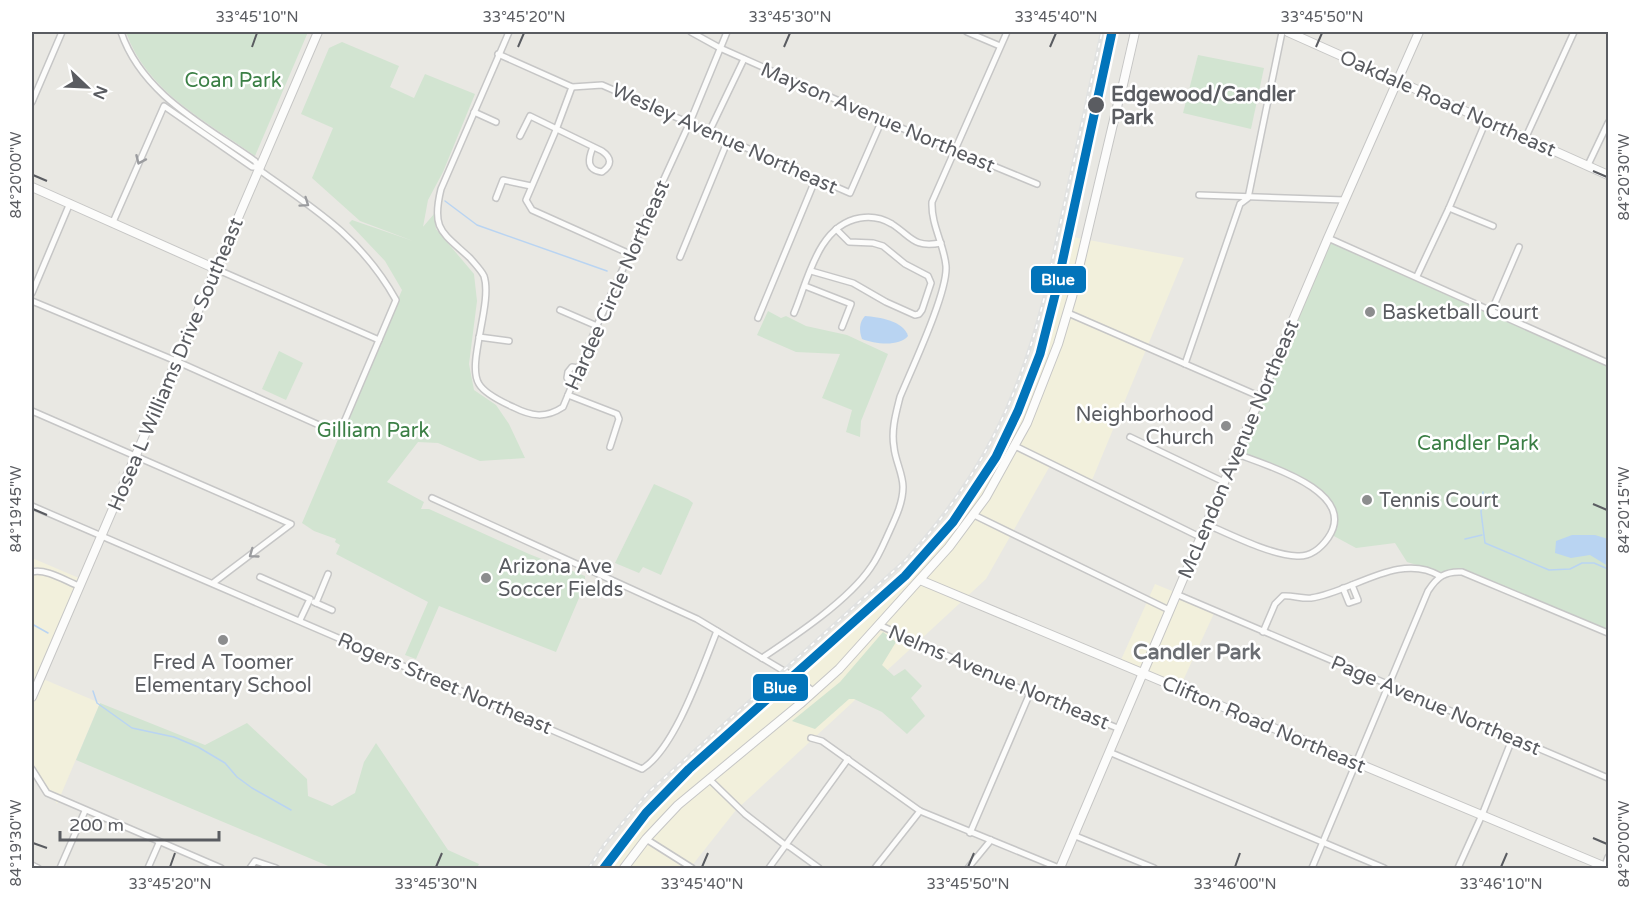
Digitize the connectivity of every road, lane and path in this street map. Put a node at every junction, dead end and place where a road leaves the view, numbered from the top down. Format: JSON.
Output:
{"nodes":[{"id":1,"x":62,"y":32,"type":"edge"},
{"id":2,"x":121,"y":32,"type":"edge"},
{"id":3,"x":318,"y":32,"type":"edge"},
{"id":4,"x":509,"y":32,"type":"edge"},
{"id":5,"x":695,"y":32,"type":"edge"},
{"id":6,"x":727,"y":32,"type":"edge"},
{"id":7,"x":967,"y":32,"type":"edge"},
{"id":8,"x":1007,"y":32,"type":"edge"},
{"id":9,"x":1135,"y":32,"type":"edge"},
{"id":10,"x":1282,"y":32,"type":"edge"},
{"id":11,"x":1288,"y":32,"type":"edge"},
{"id":12,"x":1419,"y":32,"type":"edge"},
{"id":13,"x":1574,"y":32,"type":"edge"},
{"id":14,"x":1000,"y":46,"type":"junction"},
{"id":15,"x":720,"y":48,"type":"junction"},
{"id":16,"x":498,"y":54,"type":"junction"},
{"id":17,"x":744,"y":59,"type":"junction"},
{"id":18,"x":1396,"y":81,"type":"junction"},
{"id":19,"x":572,"y":87,"type":"junction"},
{"id":20,"x":1122,"y":89,"type":"dead end"},
{"id":21,"x":32,"y":102,"type":"edge"},
{"id":22,"x":1118,"y":103,"type":"dead end"},
{"id":23,"x":474,"y":112,"type":"junction"},
{"id":24,"x":882,"y":120,"type":"junction"},
{"id":25,"x":496,"y":122,"type":"dead end"},
{"id":26,"x":690,"y":122,"type":"junction"},
{"id":27,"x":1486,"y":122,"type":"junction"},
{"id":28,"x":1608,"y":123,"type":"edge"},
{"id":29,"x":556,"y":130,"type":"junction"},
{"id":30,"x":709,"y":132,"type":"junction"},
{"id":31,"x":520,"y":136,"type":"dead end"},
{"id":32,"x":1525,"y":139,"type":"junction"},
{"id":33,"x":728,"y":140,"type":"junction"},
{"id":34,"x":593,"y":147,"type":"junction"},
{"id":35,"x":955,"y":150,"type":"junction"},
{"id":36,"x":1588,"y":165,"type":"junction"},
{"id":37,"x":260,"y":167,"type":"junction"},
{"id":38,"x":1608,"y":175,"type":"edge"},
{"id":39,"x":816,"y":178,"type":"junction"},
{"id":40,"x":1037,"y":184,"type":"dead end"},
{"id":41,"x":531,"y":186,"type":"junction"},
{"id":42,"x":32,"y":187,"type":"edge"},
{"id":43,"x":1199,"y":195,"type":"dead end"},
{"id":44,"x":496,"y":198,"type":"dead end"},
{"id":45,"x":1248,"y":198,"type":"junction"},
{"id":46,"x":1345,"y":200,"type":"junction"},
{"id":47,"x":70,"y":203,"type":"junction"},
{"id":48,"x":1449,"y":208,"type":"junction"},
{"id":49,"x":112,"y":222,"type":"junction"},
{"id":50,"x":1493,"y":226,"type":"dead end"},
{"id":51,"x":836,"y":229,"type":"junction"},
{"id":52,"x":1328,"y":238,"type":"junction"},
{"id":53,"x":940,"y":243,"type":"junction"},
{"id":54,"x":1519,"y":247,"type":"dead end"},
{"id":55,"x":630,"y":254,"type":"junction"},
{"id":56,"x":680,"y":257,"type":"dead end"},
{"id":57,"x":216,"y":268,"type":"junction"},
{"id":58,"x":812,"y":270,"type":"junction"},
{"id":59,"x":1417,"y":276,"type":"junction"},
{"id":60,"x":805,"y":286,"type":"junction"},
{"id":61,"x":32,"y":293,"type":"edge"},
{"id":62,"x":32,"y":301,"type":"edge"},
{"id":63,"x":560,"y":310,"type":"dead end"},
{"id":64,"x":1492,"y":310,"type":"junction"},
{"id":65,"x":794,"y":313,"type":"dead end"},
{"id":66,"x":1068,"y":313,"type":"junction"},
{"id":67,"x":758,"y":318,"type":"dead end"},
{"id":68,"x":597,"y":326,"type":"junction"},
{"id":69,"x":842,"y":327,"type":"dead end"},
{"id":70,"x":479,"y":337,"type":"junction"},
{"id":71,"x":379,"y":340,"type":"junction"},
{"id":72,"x":510,"y":341,"type":"dead end"},
{"id":73,"x":176,"y":361,"type":"junction"},
{"id":74,"x":1608,"y":363,"type":"edge"},
{"id":75,"x":1185,"y":364,"type":"junction"},
{"id":76,"x":568,"y":395,"type":"junction"},
{"id":77,"x":1261,"y":397,"type":"junction"},
{"id":78,"x":32,"y":411,"type":"edge"},
{"id":79,"x":1130,"y":437,"type":"dead end"},
{"id":80,"x":1015,"y":446,"type":"junction"},
{"id":81,"x":610,"y":447,"type":"dead end"},
{"id":82,"x":1237,"y":454,"type":"junction"},
{"id":83,"x":135,"y":457,"type":"junction"},
{"id":84,"x":1224,"y":482,"type":"junction"},
{"id":85,"x":432,"y":498,"type":"dead end"},
{"id":86,"x":32,"y":506,"type":"edge"},
{"id":87,"x":974,"y":514,"type":"junction"},
{"id":88,"x":1206,"y":524,"type":"junction"},
{"id":89,"x":101,"y":536,"type":"junction"},
{"id":90,"x":1200,"y":537,"type":"junction"},
{"id":91,"x":32,"y":573,"type":"edge"},
{"id":92,"x":328,"y":574,"type":"dead end"},
{"id":93,"x":1440,"y":576,"type":"junction"},
{"id":94,"x":260,"y":577,"type":"dead end"},
{"id":95,"x":920,"y":580,"type":"junction"},
{"id":96,"x":213,"y":583,"type":"junction"},
{"id":97,"x":1352,"y":585,"type":"junction"},
{"id":98,"x":79,"y":586,"type":"junction"},
{"id":99,"x":1343,"y":588,"type":"junction"},
{"id":100,"x":1176,"y":594,"type":"junction"},
{"id":101,"x":313,"y":601,"type":"junction"},
{"id":102,"x":332,"y":610,"type":"dead end"},
{"id":103,"x":1169,"y":610,"type":"junction"},
{"id":104,"x":300,"y":620,"type":"junction"},
{"id":105,"x":879,"y":625,"type":"junction"},
{"id":106,"x":717,"y":632,"type":"junction"},
{"id":107,"x":1263,"y":632,"type":"junction"},
{"id":108,"x":1608,"y":633,"type":"edge"},
{"id":109,"x":762,"y":658,"type":"junction"},
{"id":110,"x":1143,"y":674,"type":"junction"},
{"id":111,"x":1388,"y":686,"type":"junction"},
{"id":112,"x":814,"y":692,"type":"junction"},
{"id":113,"x":1030,"y":693,"type":"junction"},
{"id":114,"x":32,"y":698,"type":"edge"},
{"id":115,"x":1120,"y":729,"type":"junction"},
{"id":116,"x":1513,"y":737,"type":"junction"},
{"id":117,"x":811,"y":738,"type":"dead end"},
{"id":118,"x":1109,"y":752,"type":"junction"},
{"id":119,"x":848,"y":759,"type":"junction"},
{"id":120,"x":1357,"y":763,"type":"junction"},
{"id":121,"x":32,"y":770,"type":"edge"},
{"id":122,"x":1608,"y":778,"type":"edge"},
{"id":123,"x":709,"y":779,"type":"junction"},
{"id":124,"x":85,"y":811,"type":"junction"},
{"id":125,"x":920,"y":811,"type":"junction"},
{"id":126,"x":1482,"y":815,"type":"junction"},
{"id":127,"x":970,"y":832,"type":"junction"},
{"id":128,"x":1073,"y":836,"type":"junction"},
{"id":129,"x":646,"y":839,"type":"junction"},
{"id":130,"x":991,"y":840,"type":"junction"},
{"id":131,"x":159,"y":843,"type":"junction"},
{"id":132,"x":1322,"y":843,"type":"junction"},
{"id":133,"x":784,"y":845,"type":"junction"},
{"id":134,"x":1608,"y":857,"type":"edge"},
{"id":135,"x":32,"y":865,"type":"edge"},
{"id":136,"x":38,"y":868,"type":"edge"},
{"id":137,"x":60,"y":868,"type":"edge"},
{"id":138,"x":148,"y":868,"type":"edge"},
{"id":139,"x":221,"y":868,"type":"edge"},
{"id":140,"x":250,"y":868,"type":"edge"},
{"id":141,"x":276,"y":868,"type":"edge"},
{"id":142,"x":624,"y":868,"type":"edge"},
{"id":143,"x":692,"y":868,"type":"edge"},
{"id":144,"x":769,"y":868,"type":"edge"},
{"id":145,"x":819,"y":868,"type":"edge"},
{"id":146,"x":875,"y":868,"type":"edge"},
{"id":147,"x":968,"y":868,"type":"edge"},
{"id":148,"x":1060,"y":868,"type":"edge"},
{"id":149,"x":1154,"y":868,"type":"edge"},
{"id":150,"x":1312,"y":868,"type":"edge"},
{"id":151,"x":1384,"y":868,"type":"edge"},
{"id":152,"x":1458,"y":868,"type":"edge"},
{"id":153,"x":1606,"y":868,"type":"edge"}],
"edges":[{"from":1,"to":21,"type":"street"},
{"from":2,"to":37,"type":"street"},
{"from":3,"to":37,"type":"street","name":"Hosea L Williams Drive Southeast"},
{"from":4,"to":16,"type":"street"},
{"from":5,"to":15,"type":"street","name":"Mayson Avenue Northeast"},
{"from":6,"to":15,"type":"street"},
{"from":7,"to":14,"type":"street"},
{"from":8,"to":14,"type":"street"},
{"from":9,"to":20,"type":"street"},
{"from":10,"to":45,"type":"street"},
{"from":11,"to":18,"type":"street","name":"Oakdale Road Northeast"},
{"from":12,"to":18,"type":"street","name":"McLendon Avenue Northeast"},
{"from":13,"to":32,"type":"street"},
{"from":14,"to":35,"type":"street"},
{"from":15,"to":17,"type":"street","name":"Mayson Avenue Northeast"},
{"from":15,"to":26,"type":"street","name":"Hardee Circle Northeast"},
{"from":16,"to":19,"type":"street","name":"Wesley Avenue Northeast"},
{"from":16,"to":23,"type":"street"},
{"from":17,"to":24,"type":"street","name":"Mayson Avenue Northeast"},
{"from":17,"to":30,"type":"street"},
{"from":18,"to":27,"type":"street","name":"Oakdale Road Northeast"},
{"from":18,"to":46,"type":"street","name":"McLendon Avenue Northeast"},
{"from":19,"to":26,"type":"street","name":"Wesley Avenue Northeast"},
{"from":19,"to":29,"type":"street"},
{"from":22,"to":66,"type":"street"},
{"from":23,"to":25,"type":"street"},
{"from":23,"to":70,"type":"street","name":"Hardee Circle Northeast"},
{"from":24,"to":35,"type":"street","name":"Mayson Avenue Northeast"},
{"from":24,"to":39,"type":"street","name":"Wesley Avenue Northeast"},
{"from":26,"to":30,"type":"street","name":"Wesley Avenue Northeast"},
{"from":26,"to":55,"type":"street","name":"Hardee Circle Northeast"},
{"from":27,"to":32,"type":"street","name":"Oakdale Road Northeast"},
{"from":27,"to":48,"type":"street"},
{"from":28,"to":36,"type":"street"},
{"from":29,"to":31,"type":"street"},
{"from":29,"to":34,"type":"street"},
{"from":29,"to":41,"type":"street"},
{"from":30,"to":33,"type":"street","name":"Wesley Avenue Northeast"},
{"from":32,"to":36,"type":"street","name":"Oakdale Road Northeast"},
{"from":33,"to":39,"type":"street","name":"Wesley Avenue Northeast"},
{"from":33,"to":56,"type":"street"},
{"from":34,"to":34,"type":"street"},
{"from":35,"to":40,"type":"street","name":"Mayson Avenue Northeast"},
{"from":35,"to":53,"type":"street"},
{"from":36,"to":38,"type":"street","name":"Oakdale Road Northeast"},
{"from":37,"to":49,"type":"street","one_way":true},
{"from":37,"to":57,"type":"street","name":"Hosea L Williams Drive Southeast"},
{"from":37,"to":71,"type":"street","one_way":true},
{"from":39,"to":67,"type":"street"},
{"from":41,"to":44,"type":"street"},
{"from":41,"to":55,"type":"street"},
{"from":42,"to":47,"type":"street"},
{"from":43,"to":45,"type":"street"},
{"from":45,"to":46,"type":"street"},
{"from":45,"to":75,"type":"street"},
{"from":46,"to":52,"type":"street","name":"McLendon Avenue Northeast"},
{"from":47,"to":49,"type":"street"},
{"from":47,"to":61,"type":"street"},
{"from":48,"to":50,"type":"street"},
{"from":48,"to":59,"type":"street"},
{"from":49,"to":57,"type":"street"},
{"from":51,"to":53,"type":"street"},
{"from":51,"to":58,"type":"street"},
{"from":51,"to":58,"type":"street"},
{"from":52,"to":59,"type":"street"},
{"from":52,"to":77,"type":"street","name":"McLendon Avenue Northeast"},
{"from":53,"to":109,"type":"street"},
{"from":54,"to":64,"type":"street"},
{"from":55,"to":68,"type":"street","name":"Hardee Circle Northeast"},
{"from":57,"to":71,"type":"street"},
{"from":57,"to":73,"type":"street","name":"Hosea L Williams Drive Southeast"},
{"from":58,"to":60,"type":"street"},
{"from":59,"to":64,"type":"street"},
{"from":60,"to":65,"type":"street"},
{"from":60,"to":69,"type":"street"},
{"from":62,"to":73,"type":"street"},
{"from":63,"to":68,"type":"street"},
{"from":64,"to":74,"type":"street"},
{"from":66,"to":75,"type":"street"},
{"from":66,"to":80,"type":"street"},
{"from":68,"to":76,"type":"street","name":"Hardee Circle Northeast"},
{"from":70,"to":72,"type":"street"},
{"from":70,"to":76,"type":"street","name":"Hardee Circle Northeast"},
{"from":71,"to":73,"type":"street"},
{"from":73,"to":83,"type":"street","name":"Hosea L Williams Drive Southeast"},
{"from":75,"to":77,"type":"street"},
{"from":76,"to":81,"type":"street"},
{"from":77,"to":82,"type":"street","name":"McLendon Avenue Northeast"},
{"from":78,"to":83,"type":"street"},
{"from":79,"to":84,"type":"street"},
{"from":80,"to":87,"type":"street"},
{"from":80,"to":90,"type":"street"},
{"from":82,"to":84,"type":"street","name":"McLendon Avenue Northeast"},
{"from":82,"to":88,"type":"street"},
{"from":83,"to":89,"type":"street","name":"Hosea L Williams Drive Southeast"},
{"from":83,"to":96,"type":"street","one_way":true},
{"from":84,"to":88,"type":"street","name":"McLendon Avenue Northeast"},
{"from":85,"to":106,"type":"street"},
{"from":86,"to":89,"type":"street","name":"Rogers Street Northeast"},
{"from":87,"to":95,"type":"street"},
{"from":87,"to":103,"type":"street"},
{"from":88,"to":90,"type":"street","name":"McLendon Avenue Northeast"},
{"from":89,"to":96,"type":"street","name":"Rogers Street Northeast"},
{"from":89,"to":98,"type":"street","name":"Hosea L Williams Drive Southeast"},
{"from":90,"to":100,"type":"street","name":"McLendon Avenue Northeast"},
{"from":91,"to":98,"type":"street"},
{"from":92,"to":101,"type":"street"},
{"from":93,"to":97,"type":"street"},
{"from":93,"to":108,"type":"street"},
{"from":93,"to":111,"type":"street"},
{"from":94,"to":101,"type":"street"},
{"from":95,"to":105,"type":"street"},
{"from":95,"to":110,"type":"street","name":"Clifton Road Northeast"},
{"from":96,"to":104,"type":"street","name":"Rogers Street Northeast"},
{"from":97,"to":99,"type":"street"},
{"from":97,"to":99,"type":"street"},
{"from":98,"to":114,"type":"street","name":"Hosea L Williams Drive Southeast"},
{"from":99,"to":107,"type":"street"},
{"from":100,"to":103,"type":"street","name":"McLendon Avenue Northeast"},
{"from":100,"to":107,"type":"street","name":"Page Avenue Northeast"},
{"from":101,"to":102,"type":"street"},
{"from":101,"to":104,"type":"street"},
{"from":103,"to":110,"type":"street","name":"McLendon Avenue Northeast"},
{"from":104,"to":106,"type":"street","name":"Rogers Street Northeast"},
{"from":105,"to":112,"type":"street"},
{"from":105,"to":113,"type":"street","name":"Nelms Avenue Northeast"},
{"from":106,"to":109,"type":"street"},
{"from":107,"to":111,"type":"street","name":"Page Avenue Northeast"},
{"from":109,"to":112,"type":"street"},
{"from":110,"to":115,"type":"street","name":"McLendon Avenue Northeast"},
{"from":110,"to":120,"type":"street","name":"Clifton Road Northeast"},
{"from":111,"to":116,"type":"street","name":"Page Avenue Northeast"},
{"from":111,"to":120,"type":"street"},
{"from":112,"to":123,"type":"street"},
{"from":113,"to":115,"type":"street","name":"Nelms Avenue Northeast"},
{"from":113,"to":127,"type":"street"},
{"from":115,"to":118,"type":"street","name":"McLendon Avenue Northeast"},
{"from":116,"to":122,"type":"street","name":"Page Avenue Northeast"},
{"from":116,"to":126,"type":"street"},
{"from":117,"to":119,"type":"street"},
{"from":118,"to":128,"type":"street","name":"McLendon Avenue Northeast"},
{"from":118,"to":132,"type":"street"},
{"from":119,"to":125,"type":"street"},
{"from":119,"to":133,"type":"street"},
{"from":120,"to":126,"type":"street","name":"Clifton Road Northeast"},
{"from":120,"to":132,"type":"street"},
{"from":121,"to":124,"type":"street"},
{"from":123,"to":129,"type":"street"},
{"from":123,"to":133,"type":"street"},
{"from":124,"to":131,"type":"street"},
{"from":124,"to":137,"type":"street"},
{"from":125,"to":127,"type":"street"},
{"from":125,"to":146,"type":"street"},
{"from":126,"to":152,"type":"street"},
{"from":126,"to":153,"type":"street","name":"Clifton Road Northeast"},
{"from":127,"to":130,"type":"street"},
{"from":128,"to":148,"type":"street","name":"McLendon Avenue Northeast"},
{"from":128,"to":149,"type":"street"},
{"from":129,"to":142,"type":"street"},
{"from":129,"to":143,"type":"street"},
{"from":130,"to":147,"type":"street"},
{"from":130,"to":148,"type":"street"},
{"from":131,"to":138,"type":"street"},
{"from":131,"to":139,"type":"street"},
{"from":132,"to":150,"type":"street"},
{"from":132,"to":151,"type":"street"},
{"from":133,"to":144,"type":"street"},
{"from":133,"to":145,"type":"street"},
{"from":134,"to":153,"type":"street"},
{"from":135,"to":136,"type":"street"},
{"from":140,"to":141,"type":"street"}]}
